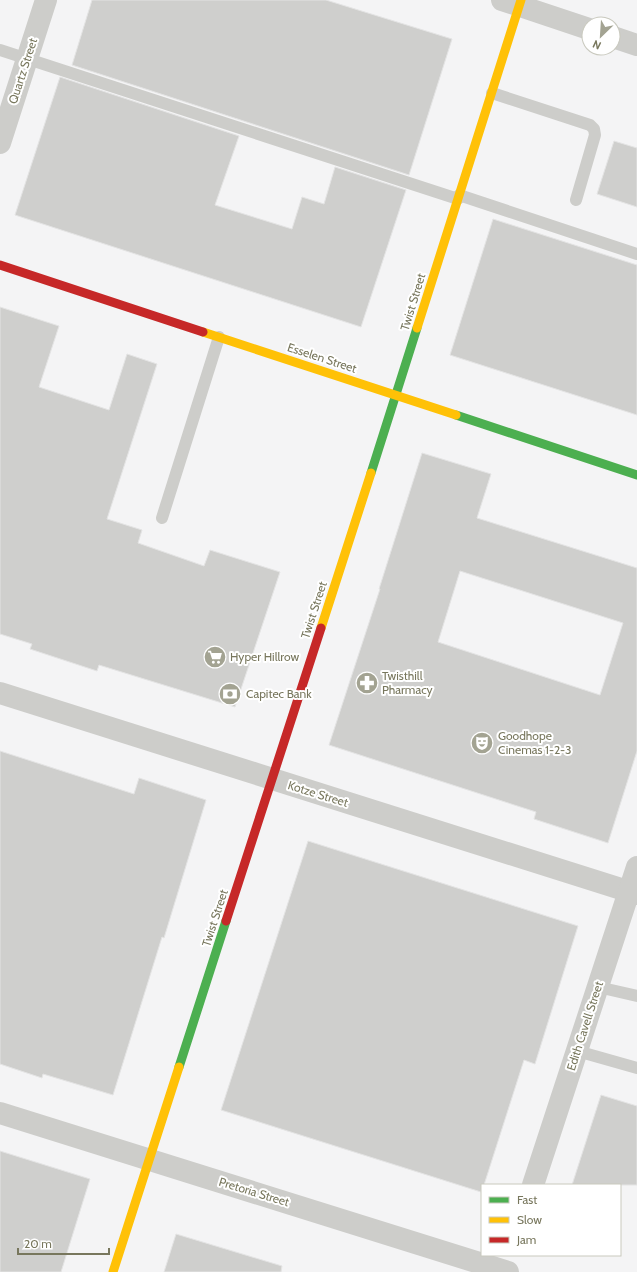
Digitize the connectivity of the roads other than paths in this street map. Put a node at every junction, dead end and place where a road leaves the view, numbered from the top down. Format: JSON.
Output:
{"nodes":[{"id":1,"x":46,"y":0,"type":"edge"},
{"id":2,"x":514,"y":2,"type":"edge"},
{"id":3,"x":581,"y":26,"type":"edge"},
{"id":4,"x":621,"y":40,"type":"edge"},
{"id":5,"x":637,"y":45,"type":"edge"},
{"id":6,"x":0,"y":50,"type":"edge"},
{"id":7,"x":27,"y":59,"type":"junction"},
{"id":8,"x":492,"y":93,"type":"junction"},
{"id":9,"x":0,"y":143,"type":"edge"},
{"id":10,"x":459,"y":197,"type":"junction"},
{"id":11,"x":576,"y":200,"type":"dead end"},
{"id":12,"x":637,"y":254,"type":"edge"},
{"id":13,"x":0,"y":265,"type":"edge"},
{"id":14,"x":219,"y":337,"type":"junction"},
{"id":15,"x":396,"y":395,"type":"junction"},
{"id":16,"x":637,"y":475,"type":"edge"},
{"id":17,"x":162,"y":518,"type":"dead end"},
{"id":18,"x":0,"y":693,"type":"edge"},
{"id":19,"x":273,"y":779,"type":"junction"},
{"id":20,"x":637,"y":867,"type":"edge"},
{"id":21,"x":633,"y":893,"type":"edge"},
{"id":22,"x":598,"y":987,"type":"junction"},
{"id":23,"x":637,"y":996,"type":"edge"},
{"id":24,"x":577,"y":1051,"type":"junction"},
{"id":25,"x":637,"y":1068,"type":"edge"},
{"id":26,"x":0,"y":1113,"type":"edge"},
{"id":27,"x":149,"y":1159,"type":"junction"},
{"id":28,"x":533,"y":1184,"type":"edge"},
{"id":29,"x":507,"y":1267,"type":"edge"},
{"id":30,"x":113,"y":1272,"type":"edge"}],
"edges":[{"from":1,"to":7,"type":"street","name":"Quartz Street"},
{"from":2,"to":3,"type":"street"},
{"from":2,"to":8,"type":"street","name":"Twist Street"},
{"from":4,"to":5,"type":"street"},
{"from":6,"to":7,"type":"lane"},
{"from":7,"to":9,"type":"street","name":"Quartz Street"},
{"from":7,"to":10,"type":"lane"},
{"from":8,"to":10,"type":"street","name":"Twist Street"},
{"from":8,"to":11,"type":"lane"},
{"from":10,"to":12,"type":"lane"},
{"from":10,"to":15,"type":"street","name":"Twist Street"},
{"from":13,"to":14,"type":"street","name":"Esselen Street"},
{"from":14,"to":15,"type":"street","name":"Esselen Street"},
{"from":14,"to":17,"type":"lane"},
{"from":15,"to":16,"type":"street","name":"Esselen Street"},
{"from":15,"to":19,"type":"street","name":"Twist Street"},
{"from":18,"to":19,"type":"street","name":"Kotze Street"},
{"from":19,"to":21,"type":"street","name":"Kotze Street"},
{"from":19,"to":27,"type":"street","name":"Twist Street"},
{"from":20,"to":21,"type":"street","name":"Edith Cavell Street"},
{"from":21,"to":22,"type":"street","name":"Edith Cavell Street"},
{"from":22,"to":23,"type":"lane"},
{"from":22,"to":24,"type":"street","name":"Edith Cavell Street"},
{"from":24,"to":25,"type":"lane"},
{"from":24,"to":28,"type":"street","name":"Edith Cavell Street"},
{"from":26,"to":27,"type":"street","name":"Pretoria Street"},
{"from":27,"to":29,"type":"street","name":"Pretoria Street"},
{"from":27,"to":30,"type":"street","name":"Twist Street"}]}
